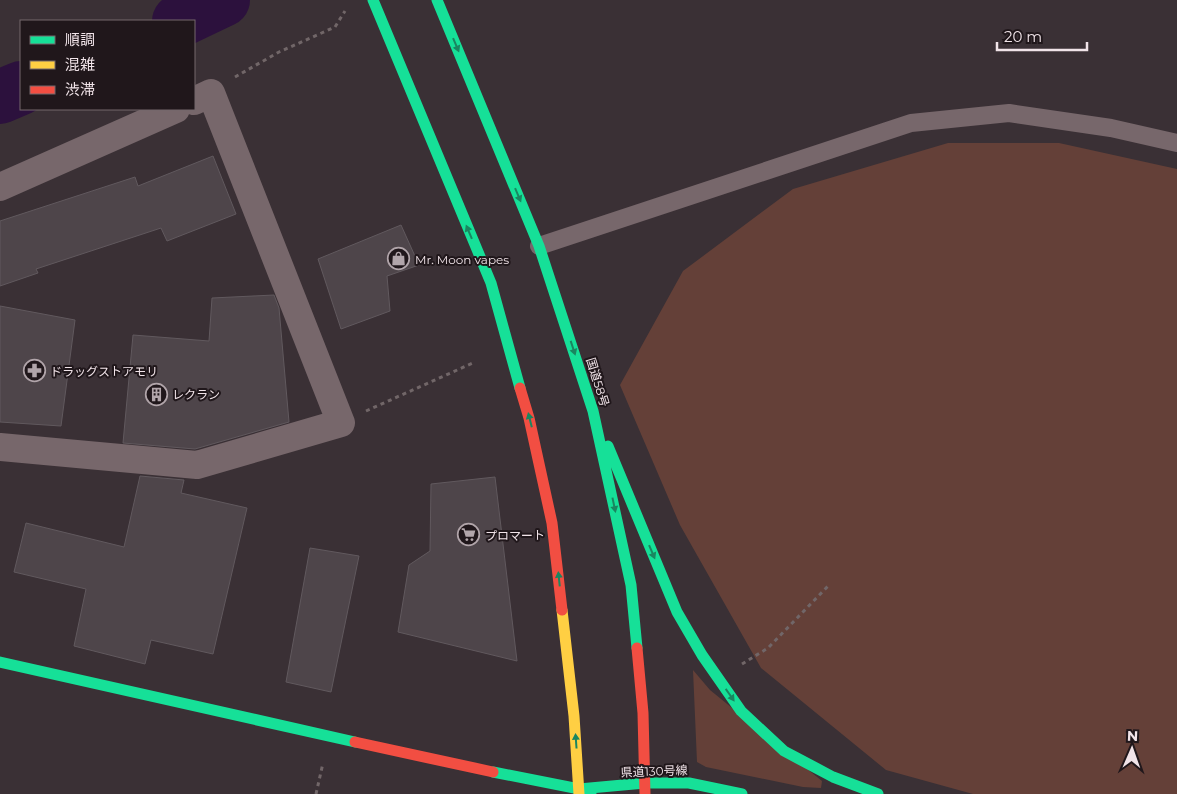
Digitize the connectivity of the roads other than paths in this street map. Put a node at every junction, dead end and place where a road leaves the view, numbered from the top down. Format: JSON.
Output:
{"nodes":[{"id":1,"x":373,"y":0,"type":"edge"},
{"id":2,"x":437,"y":0,"type":"edge"},
{"id":3,"x":203,"y":97,"type":"edge"},
{"id":4,"x":174,"y":110,"type":"edge"},
{"id":5,"x":1177,"y":143,"type":"edge"},
{"id":6,"x":0,"y":187,"type":"edge"},
{"id":7,"x":539,"y":246,"type":"junction"},
{"id":8,"x":593,"y":410,"type":"junction"},
{"id":9,"x":0,"y":447,"type":"edge"},
{"id":10,"x":0,"y":662,"type":"edge"},
{"id":11,"x":645,"y":789,"type":"edge"},
{"id":12,"x":579,"y":792,"type":"edge"},
{"id":13,"x":591,"y":794,"type":"edge"},
{"id":14,"x":742,"y":794,"type":"edge"},
{"id":15,"x":878,"y":794,"type":"edge"}],
"edges":[{"from":12,"to":1,"type":"main road","one_way":true},
{"from":2,"to":7,"type":"main road","name":"国道58号","one_way":true},
{"from":3,"to":9,"type":"street"},
{"from":4,"to":6,"type":"street"},
{"from":5,"to":7,"type":"lane"},
{"from":7,"to":8,"type":"main road","name":"国道58号","one_way":true},
{"from":8,"to":11,"type":"main road","name":"国道58号","one_way":true},
{"from":8,"to":15,"type":"main road","one_way":true},
{"from":10,"to":12,"type":"main road"},
{"from":11,"to":12,"type":"main road","name":"県道130号線"},
{"from":11,"to":14,"type":"main road","name":"県道130号線"},
{"from":12,"to":13,"type":"main road"}]}
